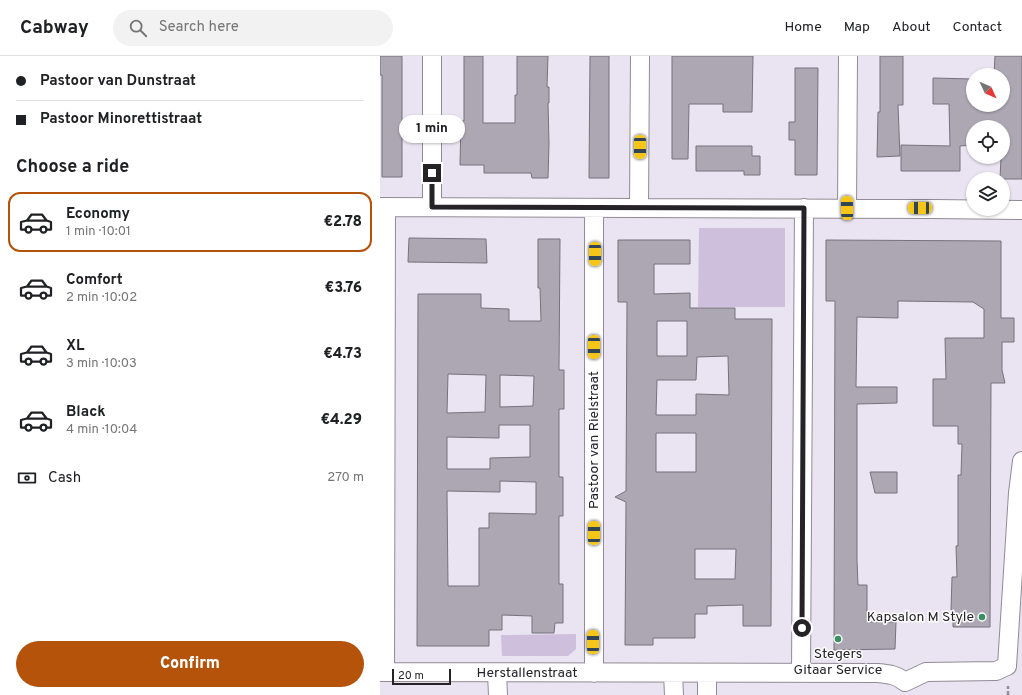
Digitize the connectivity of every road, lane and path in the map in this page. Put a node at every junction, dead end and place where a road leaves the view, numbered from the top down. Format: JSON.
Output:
{"nodes":[{"id":1,"x":432,"y":56,"type":"edge"},
{"id":2,"x":640,"y":56,"type":"edge"},
{"id":3,"x":848,"y":56,"type":"edge"},
{"id":4,"x":383,"y":207,"type":"edge"},
{"id":5,"x":432,"y":207,"type":"junction"},
{"id":6,"x":594,"y":208,"type":"junction"},
{"id":7,"x":640,"y":208,"type":"junction"},
{"id":8,"x":804,"y":208,"type":"junction"},
{"id":9,"x":847,"y":208,"type":"junction"},
{"id":10,"x":1022,"y":210,"type":"edge"},
{"id":11,"x":1022,"y":461,"type":"edge"},
{"id":12,"x":383,"y":672,"type":"edge"},
{"id":13,"x":497,"y":672,"type":"junction"},
{"id":14,"x":594,"y":673,"type":"junction"},
{"id":15,"x":673,"y":673,"type":"junction"},
{"id":16,"x":707,"y":673,"type":"junction"},
{"id":17,"x":802,"y":673,"type":"junction"},
{"id":18,"x":907,"y":688,"type":"edge"},
{"id":19,"x":498,"y":695,"type":"edge"},
{"id":20,"x":674,"y":695,"type":"edge"},
{"id":21,"x":707,"y":695,"type":"edge"}],
"edges":[{"from":1,"to":5,"type":"street"},
{"from":2,"to":7,"type":"street"},
{"from":3,"to":9,"type":"street"},
{"from":4,"to":5,"type":"street"},
{"from":4,"to":12,"type":"street"},
{"from":5,"to":6,"type":"street"},
{"from":6,"to":7,"type":"street"},
{"from":6,"to":14,"type":"street","name":"Pastoor van Rielstraat"},
{"from":7,"to":8,"type":"street"},
{"from":8,"to":9,"type":"street"},
{"from":8,"to":17,"type":"street"},
{"from":9,"to":10,"type":"street"},
{"from":11,"to":18,"type":"street","name":"Herstallenstraat"},
{"from":12,"to":13,"type":"street","name":"Herstallenstraat"},
{"from":13,"to":14,"type":"street","name":"Herstallenstraat"},
{"from":13,"to":19,"type":"street"},
{"from":14,"to":15,"type":"street","name":"Herstallenstraat"},
{"from":15,"to":16,"type":"street","name":"Herstallenstraat"},
{"from":15,"to":20,"type":"street"},
{"from":16,"to":17,"type":"street","name":"Herstallenstraat"},
{"from":16,"to":21,"type":"street"},
{"from":17,"to":18,"type":"street","name":"Herstallenstraat"}]}
